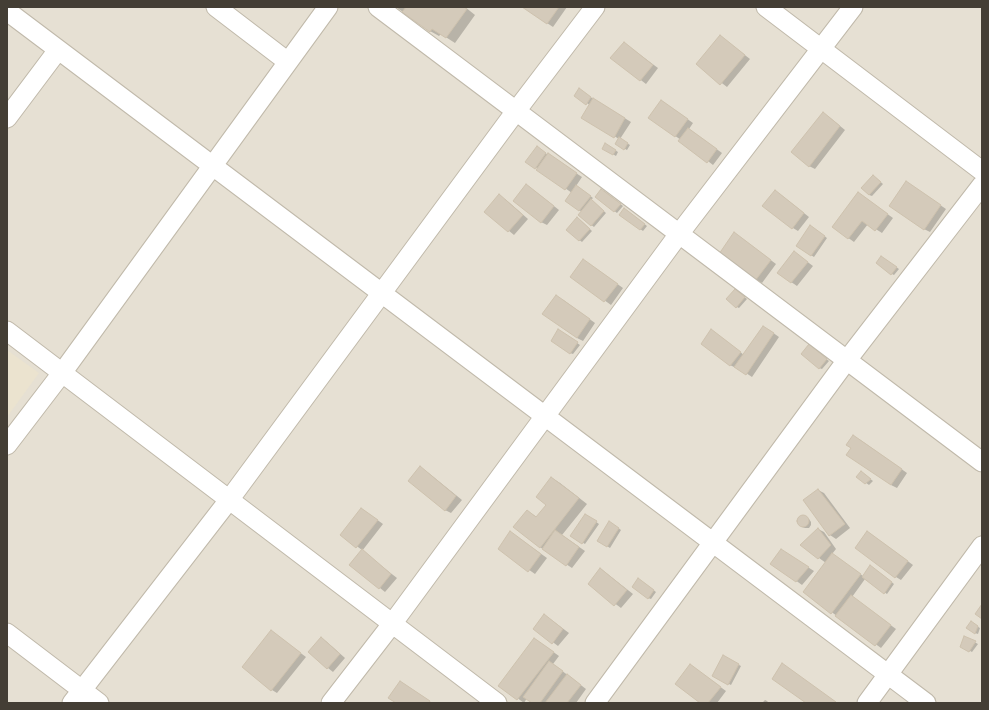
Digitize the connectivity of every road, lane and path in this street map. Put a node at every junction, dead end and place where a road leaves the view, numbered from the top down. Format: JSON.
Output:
{"nodes":[{"id":1,"x":216,"y":7,"type":"edge"},
{"id":2,"x":328,"y":7,"type":"edge"},
{"id":3,"x":378,"y":7,"type":"edge"},
{"id":4,"x":595,"y":7,"type":"edge"},
{"id":5,"x":766,"y":7,"type":"edge"},
{"id":6,"x":853,"y":7,"type":"edge"},
{"id":7,"x":7,"y":11,"type":"edge"},
{"id":8,"x":821,"y":49,"type":"junction"},
{"id":9,"x":58,"y":50,"type":"junction"},
{"id":10,"x":288,"y":62,"type":"junction"},
{"id":11,"x":516,"y":110,"type":"junction"},
{"id":12,"x":7,"y":118,"type":"edge"},
{"id":13,"x":212,"y":166,"type":"junction"},
{"id":14,"x":982,"y":171,"type":"edge"},
{"id":15,"x":982,"y":185,"type":"edge"},
{"id":16,"x":680,"y":234,"type":"junction"},
{"id":17,"x":381,"y":293,"type":"junction"},
{"id":18,"x":7,"y":331,"type":"edge"},
{"id":19,"x":847,"y":360,"type":"junction"},
{"id":20,"x":62,"y":373,"type":"junction"},
{"id":21,"x":545,"y":416,"type":"junction"},
{"id":22,"x":7,"y":445,"type":"edge"},
{"id":23,"x":982,"y":462,"type":"edge"},
{"id":24,"x":229,"y":500,"type":"junction"},
{"id":25,"x":713,"y":542,"type":"junction"},
{"id":26,"x":982,"y":546,"type":"edge"},
{"id":27,"x":392,"y":624,"type":"junction"},
{"id":28,"x":7,"y":633,"type":"edge"},
{"id":29,"x":888,"y":674,"type":"junction"},
{"id":30,"x":77,"y":696,"type":"edge"},
{"id":31,"x":99,"y":703,"type":"edge"},
{"id":32,"x":331,"y":703,"type":"edge"},
{"id":33,"x":497,"y":703,"type":"edge"},
{"id":34,"x":595,"y":703,"type":"edge"},
{"id":35,"x":867,"y":703,"type":"edge"},
{"id":36,"x":926,"y":703,"type":"edge"}],
"edges":[{"from":1,"to":10,"type":"street"},
{"from":2,"to":10,"type":"street"},
{"from":3,"to":11,"type":"street"},
{"from":4,"to":11,"type":"street"},
{"from":5,"to":8,"type":"street"},
{"from":6,"to":8,"type":"street"},
{"from":7,"to":9,"type":"street"},
{"from":8,"to":14,"type":"street"},
{"from":8,"to":16,"type":"street"},
{"from":9,"to":12,"type":"street"},
{"from":9,"to":13,"type":"street"},
{"from":10,"to":13,"type":"street"},
{"from":11,"to":16,"type":"street"},
{"from":11,"to":17,"type":"street"},
{"from":13,"to":17,"type":"street"},
{"from":13,"to":20,"type":"street"},
{"from":15,"to":19,"type":"street"},
{"from":16,"to":19,"type":"street"},
{"from":16,"to":21,"type":"street"},
{"from":17,"to":21,"type":"street"},
{"from":17,"to":24,"type":"street"},
{"from":18,"to":20,"type":"street"},
{"from":19,"to":23,"type":"street"},
{"from":19,"to":25,"type":"street"},
{"from":20,"to":22,"type":"street"},
{"from":20,"to":24,"type":"street"},
{"from":21,"to":25,"type":"street"},
{"from":21,"to":27,"type":"street"},
{"from":24,"to":27,"type":"street"},
{"from":24,"to":30,"type":"street"},
{"from":25,"to":29,"type":"street"},
{"from":25,"to":34,"type":"street"},
{"from":26,"to":29,"type":"street"},
{"from":27,"to":32,"type":"street"},
{"from":27,"to":33,"type":"street"},
{"from":28,"to":30,"type":"street"},
{"from":29,"to":35,"type":"street"},
{"from":29,"to":36,"type":"street"},
{"from":30,"to":31,"type":"street"}]}
